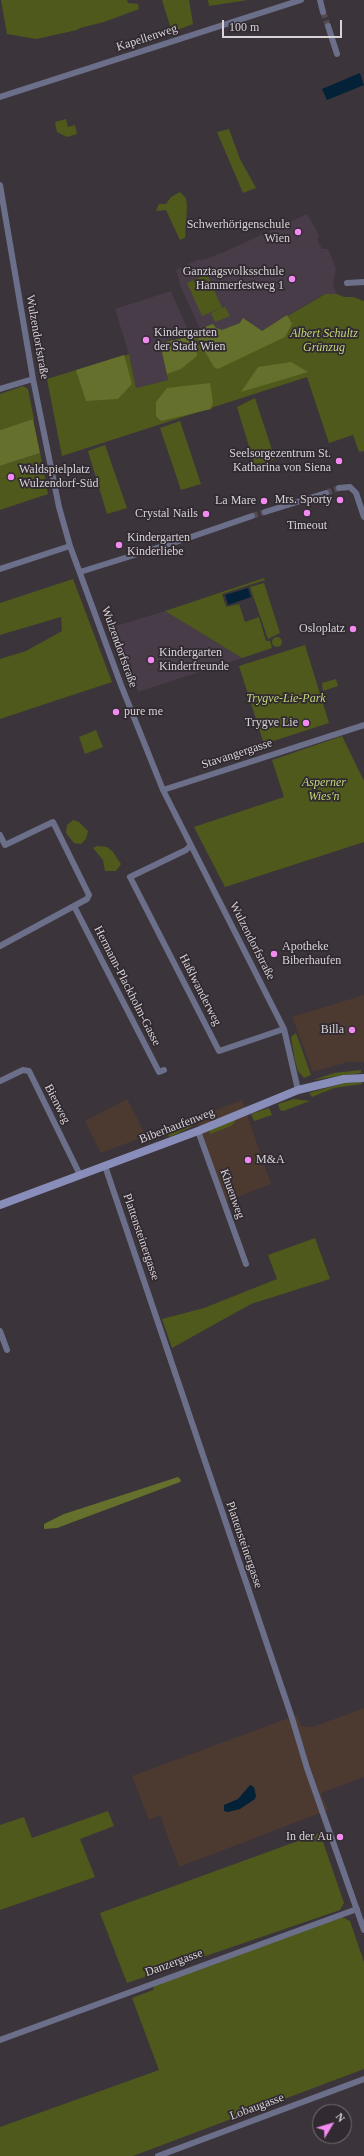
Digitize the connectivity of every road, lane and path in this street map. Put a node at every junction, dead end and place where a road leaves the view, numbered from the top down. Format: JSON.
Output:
{"nodes":[{"id":1,"x":301,"y":0,"type":"edge"},
{"id":2,"x":320,"y":0,"type":"edge"},
{"id":3,"x":324,"y":12,"type":"tunnel mouth"},
{"id":4,"x":328,"y":26,"type":"tunnel mouth"},
{"id":5,"x":337,"y":54,"type":"dead end"},
{"id":6,"x":0,"y":97,"type":"edge"},
{"id":7,"x":0,"y":185,"type":"edge"},
{"id":8,"x":364,"y":282,"type":"edge"},
{"id":9,"x":347,"y":283,"type":"dead end"},
{"id":10,"x":33,"y":379,"type":"junction"},
{"id":11,"x":0,"y":389,"type":"edge"},
{"id":12,"x":338,"y":488,"type":"tunnel mouth"},
{"id":13,"x":326,"y":493,"type":"tunnel mouth"},
{"id":14,"x":265,"y":512,"type":"tunnel mouth"},
{"id":15,"x":252,"y":516,"type":"tunnel mouth"},
{"id":16,"x":364,"y":517,"type":"edge"},
{"id":17,"x":191,"y":537,"type":"tunnel mouth"},
{"id":18,"x":179,"y":541,"type":"tunnel mouth"},
{"id":19,"x":70,"y":546,"type":"junction"},
{"id":20,"x":0,"y":569,"type":"edge"},
{"id":21,"x":80,"y":572,"type":"junction"},
{"id":22,"x":364,"y":725,"type":"edge"},
{"id":23,"x":163,"y":790,"type":"junction"},
{"id":24,"x":0,"y":835,"type":"edge"},
{"id":25,"x":190,"y":846,"type":"junction"},
{"id":26,"x":74,"y":906,"type":"junction"},
{"id":27,"x":0,"y":946,"type":"edge"},
{"id":28,"x":284,"y":1028,"type":"junction"},
{"id":29,"x":164,"y":1070,"type":"dead end"},
{"id":30,"x":364,"y":1078,"type":"edge"},
{"id":31,"x":0,"y":1081,"type":"edge"},
{"id":32,"x":298,"y":1090,"type":"junction"},
{"id":33,"x":198,"y":1131,"type":"junction"},
{"id":34,"x":104,"y":1166,"type":"junction"},
{"id":35,"x":80,"y":1175,"type":"junction"},
{"id":36,"x":0,"y":1205,"type":"edge"},
{"id":37,"x":246,"y":1264,"type":"dead end"},
{"id":38,"x":0,"y":1331,"type":"edge"},
{"id":39,"x":7,"y":1350,"type":"dead end"},
{"id":40,"x":357,"y":1909,"type":"junction"},
{"id":41,"x":364,"y":1930,"type":"edge"},
{"id":42,"x":0,"y":2040,"type":"edge"},
{"id":43,"x":364,"y":2079,"type":"edge"},
{"id":44,"x":158,"y":2156,"type":"edge"}],
"edges":[{"from":1,"to":6,"type":"street","name":"Kapellenweg"},
{"from":2,"to":3,"type":"street"},
{"from":4,"to":5,"type":"street"},
{"from":7,"to":10,"type":"street","name":"Wulzendorfstraße"},
{"from":8,"to":9,"type":"street"},
{"from":10,"to":11,"type":"street"},
{"from":10,"to":19,"type":"street","name":"Wulzendorfstraße"},
{"from":12,"to":16,"type":"street"},
{"from":13,"to":14,"type":"street"},
{"from":15,"to":17,"type":"street"},
{"from":18,"to":21,"type":"street"},
{"from":19,"to":20,"type":"street"},
{"from":19,"to":21,"type":"street","name":"Wulzendorfstraße"},
{"from":21,"to":23,"type":"street","name":"Wulzendorfstraße"},
{"from":22,"to":23,"type":"street","name":"Stavangergasse"},
{"from":23,"to":25,"type":"street","name":"Wulzendorfstraße"},
{"from":24,"to":26,"type":"street"},
{"from":25,"to":28,"type":"street","name":"Wulzendorfstraße"},
{"from":25,"to":28,"type":"street","name":"Haßlwanderweg"},
{"from":26,"to":27,"type":"street"},
{"from":26,"to":29,"type":"street","name":"Hermann-Plackholm-Gasse"},
{"from":28,"to":32,"type":"street","name":"Wulzendorfstraße"},
{"from":30,"to":32,"type":"main road","name":"Biberhaufenweg"},
{"from":31,"to":35,"type":"street","name":"Bienweg"},
{"from":32,"to":33,"type":"main road","name":"Biberhaufenweg"},
{"from":33,"to":34,"type":"main road","name":"Biberhaufenweg"},
{"from":33,"to":37,"type":"street","name":"Khuenweg"},
{"from":34,"to":35,"type":"main road","name":"Biberhaufenweg"},
{"from":34,"to":40,"type":"street","name":"Plattensteinergasse"},
{"from":35,"to":36,"type":"main road","name":"Biberhaufenweg"},
{"from":38,"to":39,"type":"street"},
{"from":40,"to":41,"type":"street","name":"Plattensteinergasse"},
{"from":40,"to":42,"type":"street","name":"Danzergasse"},
{"from":43,"to":44,"type":"street","name":"Lobaugasse"}]}
